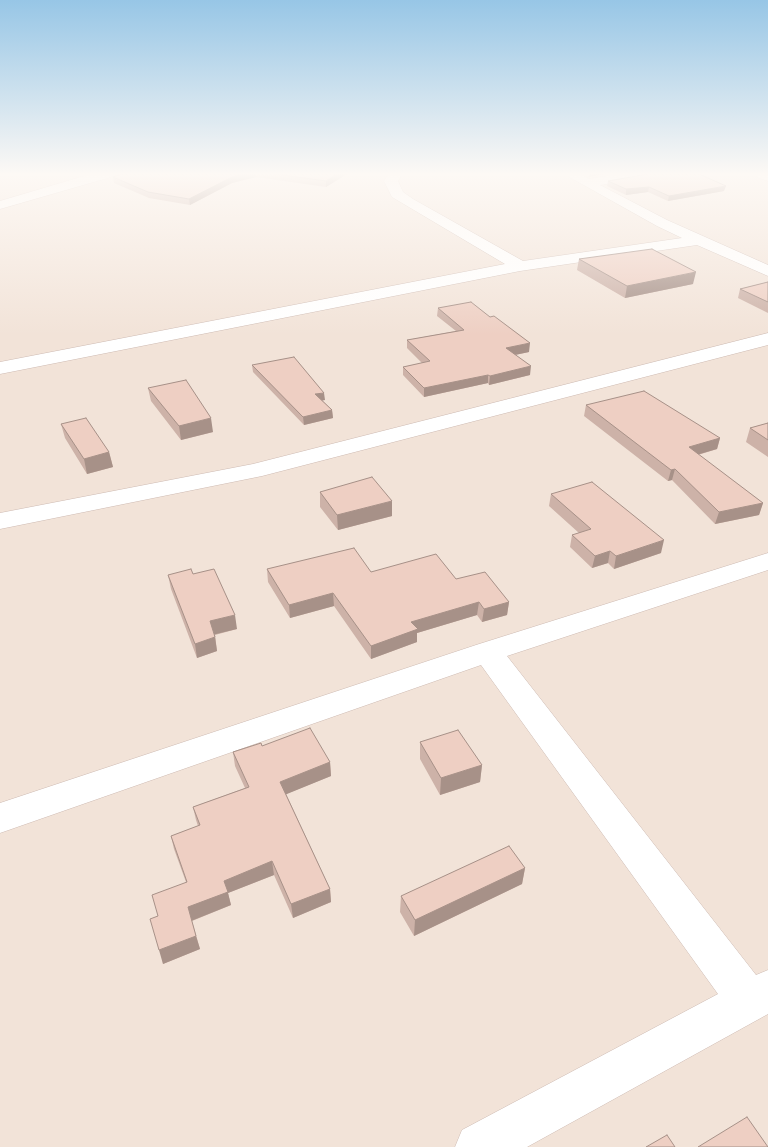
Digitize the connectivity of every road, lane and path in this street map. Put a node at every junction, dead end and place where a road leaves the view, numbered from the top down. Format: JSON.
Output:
{"nodes":[{"id":1,"x":453,"y":228,"type":"edge"},
{"id":2,"x":673,"y":228,"type":"edge"},
{"id":3,"x":697,"y":240,"type":"junction"},
{"id":4,"x":520,"y":266,"type":"junction"},
{"id":5,"x":768,"y":270,"type":"edge"},
{"id":6,"x":768,"y":340,"type":"edge"},
{"id":7,"x":0,"y":368,"type":"edge"},
{"id":8,"x":0,"y":521,"type":"edge"},
{"id":9,"x":768,"y":561,"type":"edge"},
{"id":10,"x":487,"y":652,"type":"junction"},
{"id":11,"x":0,"y":818,"type":"edge"},
{"id":12,"x":758,"y":996,"type":"edge"},
{"id":13,"x":479,"y":1147,"type":"edge"}],
"edges":[{"from":1,"to":4,"type":"street"},
{"from":2,"to":3,"type":"street"},
{"from":3,"to":4,"type":"street"},
{"from":3,"to":5,"type":"street"},
{"from":4,"to":7,"type":"street"},
{"from":6,"to":8,"type":"street"},
{"from":9,"to":10,"type":"street"},
{"from":10,"to":11,"type":"street"},
{"from":10,"to":12,"type":"street"},
{"from":12,"to":13,"type":"street"}]}
